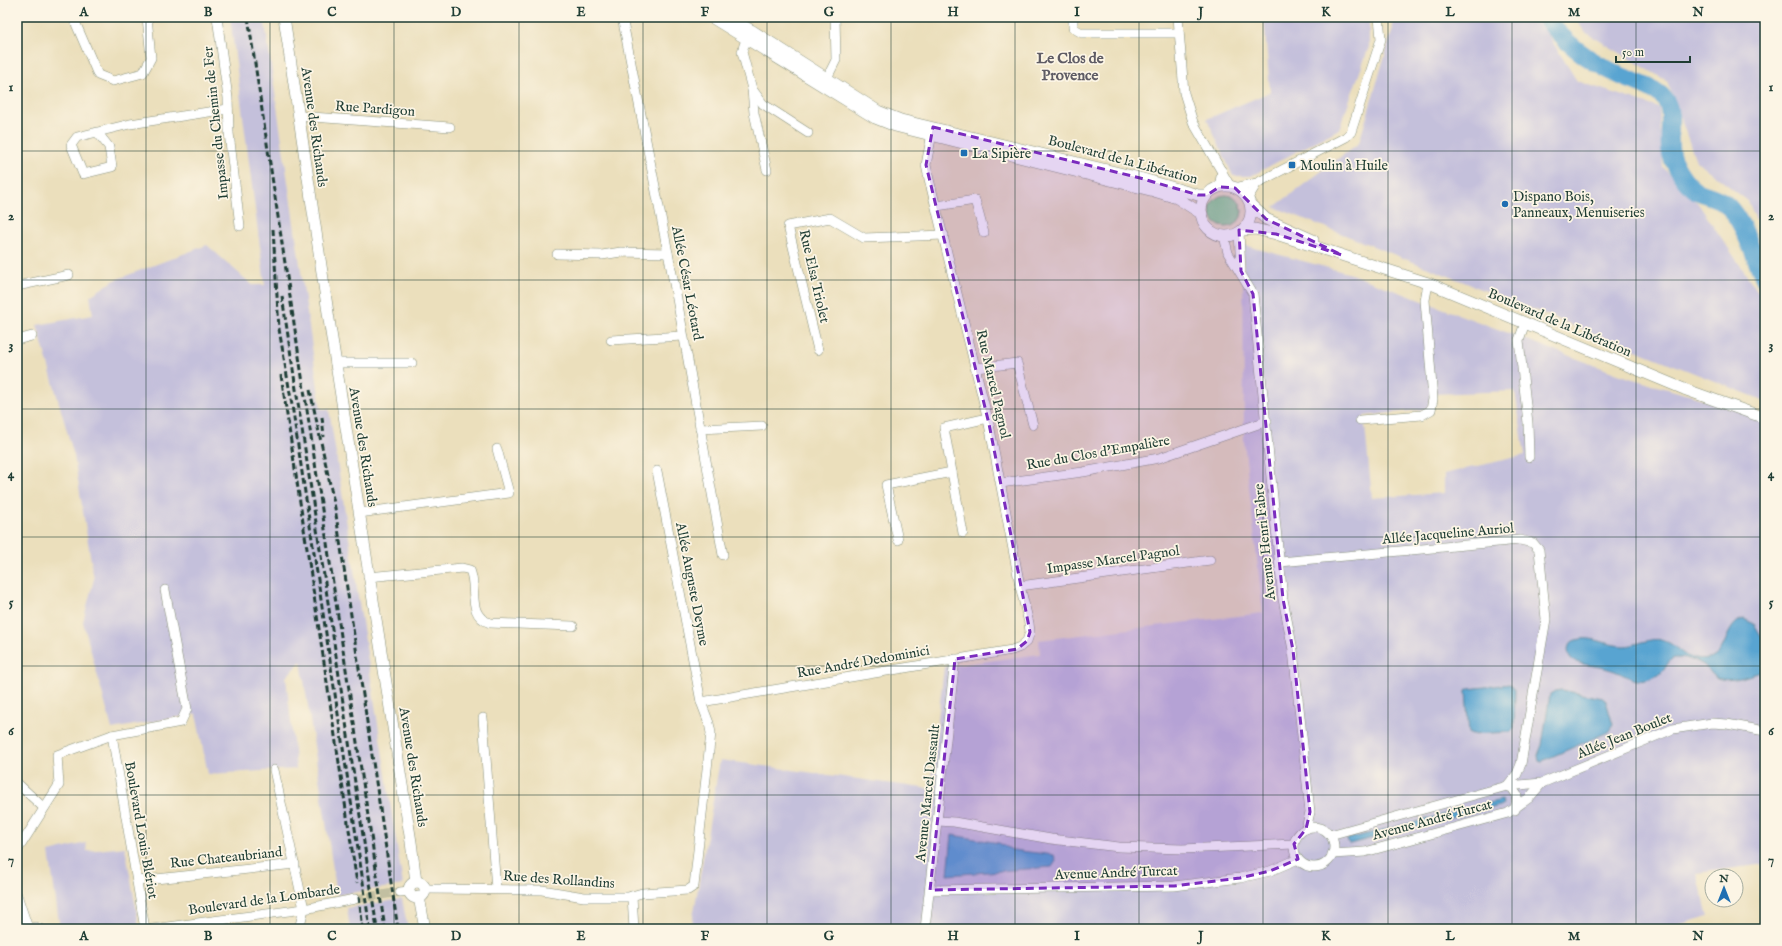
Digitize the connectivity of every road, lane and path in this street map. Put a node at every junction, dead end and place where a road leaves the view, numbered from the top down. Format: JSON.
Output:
{"nodes":[{"id":1,"x":73,"y":17,"type":"edge"},
{"id":2,"x":146,"y":17,"type":"edge"},
{"id":3,"x":217,"y":17,"type":"edge"},
{"id":4,"x":284,"y":17,"type":"edge"},
{"id":5,"x":622,"y":17,"type":"edge"},
{"id":6,"x":711,"y":17,"type":"edge"},
{"id":7,"x":727,"y":17,"type":"edge"},
{"id":8,"x":835,"y":17,"type":"edge"},
{"id":9,"x":1072,"y":17,"type":"edge"},
{"id":10,"x":1178,"y":17,"type":"edge"},
{"id":11,"x":1379,"y":17,"type":"edge"},
{"id":12,"x":1179,"y":33,"type":"junction"},
{"id":13,"x":749,"y":34,"type":"junction"},
{"id":14,"x":825,"y":82,"type":"junction"},
{"id":15,"x":752,"y":89,"type":"junction"},
{"id":16,"x":228,"y":109,"type":"junction"},
{"id":17,"x":298,"y":116,"type":"junction"},
{"id":18,"x":450,"y":127,"type":"dead end"},
{"id":19,"x":932,"y":131,"type":"junction"},
{"id":20,"x":97,"y":132,"type":"junction"},
{"id":21,"x":808,"y":132,"type":"dead end"},
{"id":22,"x":767,"y":170,"type":"dead end"},
{"id":23,"x":1257,"y":183,"type":"junction"},
{"id":24,"x":1228,"y":187,"type":"junction"},
{"id":25,"x":1207,"y":195,"type":"junction"},
{"id":26,"x":1249,"y":202,"type":"junction"},
{"id":27,"x":937,"y":206,"type":"junction"},
{"id":28,"x":1202,"y":214,"type":"junction"},
{"id":29,"x":240,"y":226,"type":"dead end"},
{"id":30,"x":1241,"y":231,"type":"junction"},
{"id":31,"x":984,"y":232,"type":"dead end"},
{"id":32,"x":944,"y":235,"type":"junction"},
{"id":33,"x":1224,"y":236,"type":"junction"},
{"id":34,"x":668,"y":253,"type":"junction"},
{"id":35,"x":557,"y":254,"type":"dead end"},
{"id":36,"x":1342,"y":255,"type":"junction"},
{"id":37,"x":1241,"y":271,"type":"junction"},
{"id":38,"x":69,"y":275,"type":"dead end"},
{"id":39,"x":1430,"y":284,"type":"junction"},
{"id":40,"x":17,"y":286,"type":"edge"},
{"id":41,"x":1525,"y":323,"type":"junction"},
{"id":42,"x":32,"y":336,"type":"dead end"},
{"id":43,"x":683,"y":336,"type":"junction"},
{"id":44,"x":17,"y":340,"type":"edge"},
{"id":45,"x":611,"y":340,"type":"dead end"},
{"id":46,"x":818,"y":350,"type":"dead end"},
{"id":47,"x":335,"y":362,"type":"junction"},
{"id":48,"x":412,"y":364,"type":"dead end"},
{"id":49,"x":976,"y":368,"type":"junction"},
{"id":50,"x":988,"y":418,"type":"junction"},
{"id":51,"x":1765,"y":418,"type":"edge"},
{"id":52,"x":1360,"y":420,"type":"dead end"},
{"id":53,"x":1267,"y":421,"type":"junction"},
{"id":54,"x":1034,"y":425,"type":"dead end"},
{"id":55,"x":762,"y":426,"type":"dead end"},
{"id":56,"x":700,"y":429,"type":"junction"},
{"id":57,"x":497,"y":449,"type":"dead end"},
{"id":58,"x":1529,"y":457,"type":"dead end"},
{"id":59,"x":658,"y":471,"type":"dead end"},
{"id":60,"x":952,"y":472,"type":"junction"},
{"id":61,"x":1001,"y":484,"type":"junction"},
{"id":62,"x":358,"y":513,"type":"junction"},
{"id":63,"x":963,"y":533,"type":"dead end"},
{"id":64,"x":898,"y":540,"type":"dead end"},
{"id":65,"x":723,"y":555,"type":"dead end"},
{"id":66,"x":1210,"y":560,"type":"dead end"},
{"id":67,"x":1280,"y":562,"type":"junction"},
{"id":68,"x":368,"y":577,"type":"junction"},
{"id":69,"x":1020,"y":586,"type":"junction"},
{"id":70,"x":165,"y":590,"type":"dead end"},
{"id":71,"x":573,"y":626,"type":"dead end"},
{"id":72,"x":1027,"y":641,"type":"joint"},
{"id":73,"x":955,"y":659,"type":"junction"},
{"id":74,"x":701,"y":702,"type":"junction"},
{"id":75,"x":483,"y":718,"type":"dead end"},
{"id":76,"x":1765,"y":731,"type":"edge"},
{"id":77,"x":112,"y":735,"type":"junction"},
{"id":78,"x":274,"y":770,"type":"dead end"},
{"id":79,"x":17,"y":783,"type":"edge"},
{"id":80,"x":1542,"y":783,"type":"junction"},
{"id":81,"x":1507,"y":786,"type":"junction"},
{"id":82,"x":44,"y":808,"type":"junction"},
{"id":83,"x":1515,"y":810,"type":"junction"},
{"id":84,"x":1310,"y":812,"type":"junction"},
{"id":85,"x":938,"y":821,"type":"junction"},
{"id":86,"x":1319,"y":828,"type":"junction"},
{"id":87,"x":1306,"y":829,"type":"junction"},
{"id":88,"x":1330,"y":836,"type":"junction"},
{"id":89,"x":1294,"y":844,"type":"junction"},
{"id":90,"x":17,"y":851,"type":"edge"},
{"id":91,"x":1332,"y":854,"type":"junction"},
{"id":92,"x":1298,"y":859,"type":"junction"},
{"id":93,"x":294,"y":864,"type":"junction"},
{"id":94,"x":137,"y":881,"type":"junction"},
{"id":95,"x":416,"y":882,"type":"junction"},
{"id":96,"x":496,"y":889,"type":"junction"},
{"id":97,"x":930,"y":890,"type":"junction"},
{"id":98,"x":422,"y":893,"type":"junction"},
{"id":99,"x":17,"y":895,"type":"edge"},
{"id":100,"x":632,"y":896,"type":"junction"},
{"id":101,"x":355,"y":899,"type":"tunnel mouth"},
{"id":102,"x":304,"y":909,"type":"junction"},
{"id":103,"x":27,"y":929,"type":"edge"},
{"id":104,"x":40,"y":929,"type":"edge"},
{"id":105,"x":145,"y":929,"type":"edge"},
{"id":106,"x":154,"y":929,"type":"edge"},
{"id":107,"x":299,"y":929,"type":"edge"},
{"id":108,"x":425,"y":929,"type":"edge"},
{"id":109,"x":634,"y":929,"type":"edge"},
{"id":110,"x":926,"y":929,"type":"edge"}],
"edges":[{"from":1,"to":2,"type":"street"},
{"from":3,"to":16,"type":"street","name":"Impasse du Chemin de Fer"},
{"from":4,"to":17,"type":"street","name":"Avenue des Richauds"},
{"from":5,"to":34,"type":"street","name":"Allée César Léotard"},
{"from":6,"to":13,"type":"street","name":"Boulevard de la Libération"},
{"from":7,"to":13,"type":"street","name":"Boulevard de la Libération"},
{"from":8,"to":14,"type":"street"},
{"from":9,"to":12,"type":"street"},
{"from":10,"to":12,"type":"street"},
{"from":11,"to":23,"type":"street"},
{"from":12,"to":24,"type":"street"},
{"from":13,"to":14,"type":"street","name":"Boulevard de la Libération"},
{"from":13,"to":15,"type":"street"},
{"from":14,"to":19,"type":"street","name":"Boulevard de la Libération"},
{"from":15,"to":21,"type":"street"},
{"from":15,"to":22,"type":"street"},
{"from":16,"to":20,"type":"street"},
{"from":16,"to":29,"type":"street","name":"Impasse du Chemin de Fer"},
{"from":17,"to":18,"type":"street","name":"Rue Pardigon"},
{"from":17,"to":47,"type":"street","name":"Avenue des Richauds"},
{"from":19,"to":25,"type":"street","name":"Boulevard de la Libération"},
{"from":19,"to":27,"type":"street","name":"Rue Marcel Pagnol"},
{"from":19,"to":28,"type":"street","name":"Boulevard de la Libération"},
{"from":20,"to":20,"type":"street"},
{"from":23,"to":24,"type":"street"},
{"from":23,"to":26,"type":"street"},
{"from":24,"to":25,"type":"street","name":"Boulevard de la Libération"},
{"from":24,"to":26,"type":"street","name":"Boulevard de la Libération"},
{"from":25,"to":28,"type":"street","name":"Boulevard de la Libération"},
{"from":26,"to":30,"type":"street"},
{"from":26,"to":36,"type":"street","name":"Boulevard de la Libération"},
{"from":27,"to":31,"type":"street"},
{"from":27,"to":32,"type":"street","name":"Rue Marcel Pagnol"},
{"from":28,"to":33,"type":"street","name":"Boulevard de la Libération"},
{"from":30,"to":33,"type":"street","name":"Boulevard de la Libération"},
{"from":30,"to":36,"type":"street","name":"Boulevard de la Libération"},
{"from":30,"to":37,"type":"street","name":"Avenue Henri Fabre"},
{"from":32,"to":46,"type":"street","name":"Rue Elsa Triolet"},
{"from":32,"to":49,"type":"street","name":"Rue Marcel Pagnol"},
{"from":33,"to":37,"type":"street","name":"Avenue Henri Fabre"},
{"from":34,"to":35,"type":"street"},
{"from":34,"to":43,"type":"street","name":"Allée César Léotard"},
{"from":36,"to":39,"type":"street","name":"Boulevard de la Libération"},
{"from":37,"to":53,"type":"street","name":"Avenue Henri Fabre"},
{"from":38,"to":40,"type":"street"},
{"from":39,"to":41,"type":"street","name":"Boulevard de la Libération"},
{"from":39,"to":52,"type":"street"},
{"from":41,"to":51,"type":"street","name":"Boulevard de la Libération"},
{"from":41,"to":58,"type":"street"},
{"from":42,"to":44,"type":"street"},
{"from":43,"to":45,"type":"street"},
{"from":43,"to":56,"type":"street","name":"Allée César Léotard"},
{"from":47,"to":48,"type":"street"},
{"from":47,"to":62,"type":"street","name":"Avenue des Richauds"},
{"from":49,"to":50,"type":"street","name":"Rue Marcel Pagnol"},
{"from":49,"to":54,"type":"street"},
{"from":50,"to":60,"type":"street"},
{"from":50,"to":61,"type":"street","name":"Rue Marcel Pagnol"},
{"from":53,"to":61,"type":"street","name":"Rue du Clos d'Empalière"},
{"from":53,"to":67,"type":"street","name":"Avenue Henri Fabre"},
{"from":55,"to":56,"type":"street"},
{"from":56,"to":65,"type":"street","name":"Allée César Léotard"},
{"from":57,"to":62,"type":"street"},
{"from":59,"to":74,"type":"street","name":"Allée Auguste Deyme"},
{"from":60,"to":63,"type":"street"},
{"from":60,"to":64,"type":"street"},
{"from":61,"to":69,"type":"street","name":"Rue Marcel Pagnol"},
{"from":62,"to":68,"type":"street","name":"Avenue des Richauds"},
{"from":66,"to":69,"type":"street","name":"Impasse Marcel Pagnol"},
{"from":67,"to":81,"type":"street","name":"Allée Jacqueline Auriol"},
{"from":67,"to":84,"type":"street","name":"Avenue Henri Fabre"},
{"from":68,"to":71,"type":"street"},
{"from":68,"to":95,"type":"street","name":"Avenue des Richauds"},
{"from":69,"to":72,"type":"street","name":"Rue Marcel Pagnol"},
{"from":70,"to":77,"type":"street"},
{"from":72,"to":73,"type":"street","name":"Rue André Dedominici"},
{"from":73,"to":74,"type":"street","name":"Rue André Dedominici"},
{"from":73,"to":85,"type":"street","name":"Avenue Marcel Dassault"},
{"from":74,"to":100,"type":"street","name":"Rue des Rollandins"},
{"from":75,"to":96,"type":"street"},
{"from":76,"to":80,"type":"street","name":"Allée Jean Boulet"},
{"from":77,"to":82,"type":"street"},
{"from":77,"to":94,"type":"street","name":"Boulevard Louis Blériot"},
{"from":78,"to":93,"type":"street"},
{"from":79,"to":82,"type":"street"},
{"from":80,"to":81,"type":"street","name":"Avenue André Turcat"},
{"from":80,"to":83,"type":"street","name":"Avenue André Turcat"},
{"from":81,"to":83,"type":"street","name":"Avenue André Turcat"},
{"from":81,"to":88,"type":"street","name":"Avenue André Turcat"},
{"from":82,"to":90,"type":"street"},
{"from":83,"to":91,"type":"street","name":"Avenue André Turcat"},
{"from":84,"to":86,"type":"street","name":"Avenue Henri Fabre"},
{"from":84,"to":87,"type":"street","name":"Avenue Henri Fabre"},
{"from":85,"to":89,"type":"street","name":"Avenue André Turcat"},
{"from":85,"to":97,"type":"street","name":"Avenue Marcel Dassault"},
{"from":86,"to":87,"type":"street"},
{"from":86,"to":88,"type":"street"},
{"from":87,"to":89,"type":"street"},
{"from":88,"to":91,"type":"street"},
{"from":89,"to":92,"type":"street"},
{"from":91,"to":92,"type":"street"},
{"from":92,"to":97,"type":"street","name":"Avenue André Turcat"},
{"from":93,"to":94,"type":"street","name":"Rue Chateaubriand"},
{"from":93,"to":102,"type":"street"},
{"from":94,"to":105,"type":"street","name":"Boulevard Louis Blériot"},
{"from":95,"to":98,"type":"street"},
{"from":95,"to":98,"type":"street"},
{"from":96,"to":98,"type":"street","name":"Rue des Rollandins"},
{"from":96,"to":100,"type":"street","name":"Rue des Rollandins"},
{"from":97,"to":110,"type":"street","name":"Avenue Marcel Dassault"},
{"from":98,"to":108,"type":"street"},
{"from":99,"to":103,"type":"street"},
{"from":100,"to":109,"type":"street"},
{"from":101,"to":102,"type":"street","name":"Boulevard de la Lombarde"},
{"from":102,"to":106,"type":"street","name":"Boulevard de la Lombarde"},
{"from":102,"to":107,"type":"street"},
{"from":103,"to":104,"type":"street"}]}
